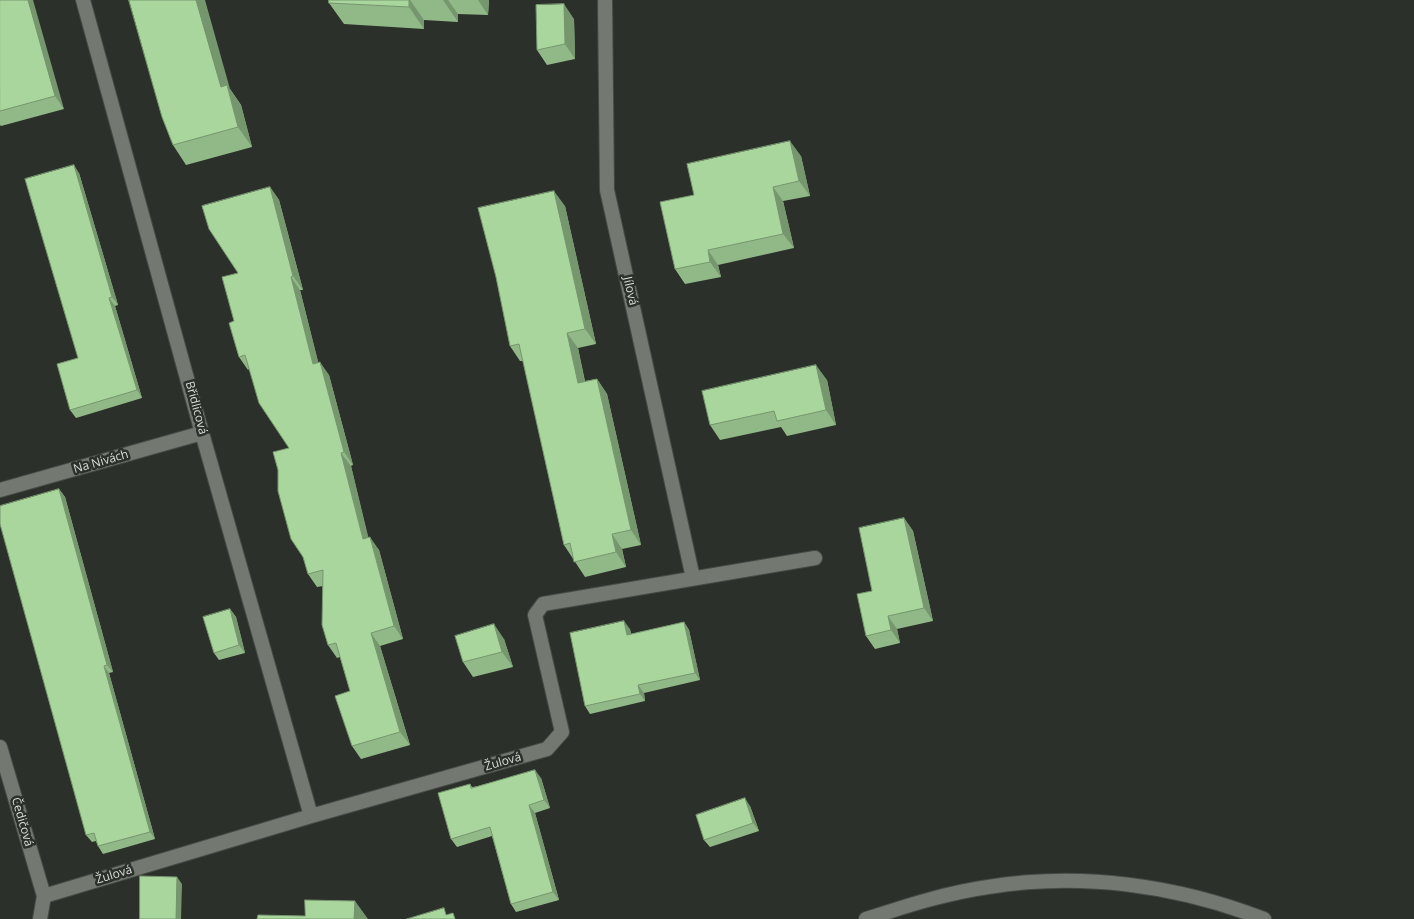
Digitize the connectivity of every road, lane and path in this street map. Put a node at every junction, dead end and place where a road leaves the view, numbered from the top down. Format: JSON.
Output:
{"nodes":[{"id":1,"x":83,"y":0,"type":"edge"},
{"id":2,"x":605,"y":0,"type":"edge"},
{"id":3,"x":202,"y":433,"type":"junction"},
{"id":4,"x":0,"y":490,"type":"edge"},
{"id":5,"x":814,"y":558,"type":"dead end"},
{"id":6,"x":693,"y":578,"type":"junction"},
{"id":7,"x":0,"y":747,"type":"edge"},
{"id":8,"x":311,"y":816,"type":"junction"},
{"id":9,"x":44,"y":896,"type":"junction"},
{"id":10,"x":40,"y":919,"type":"edge"},
{"id":11,"x":866,"y":919,"type":"edge"},
{"id":12,"x":1264,"y":919,"type":"edge"}],
"edges":[{"from":1,"to":3,"type":"street","name":"Břidlicová"},
{"from":2,"to":6,"type":"street","name":"Jílová"},
{"from":3,"to":4,"type":"street","name":"Na Nivách"},
{"from":3,"to":8,"type":"street","name":"Břidlicová"},
{"from":5,"to":6,"type":"street","name":"Žulová"},
{"from":6,"to":8,"type":"street","name":"Žulová"},
{"from":7,"to":9,"type":"street","name":"Čedičová"},
{"from":8,"to":9,"type":"street","name":"Žulová"},
{"from":9,"to":10,"type":"street"},
{"from":11,"to":12,"type":"street"}]}
